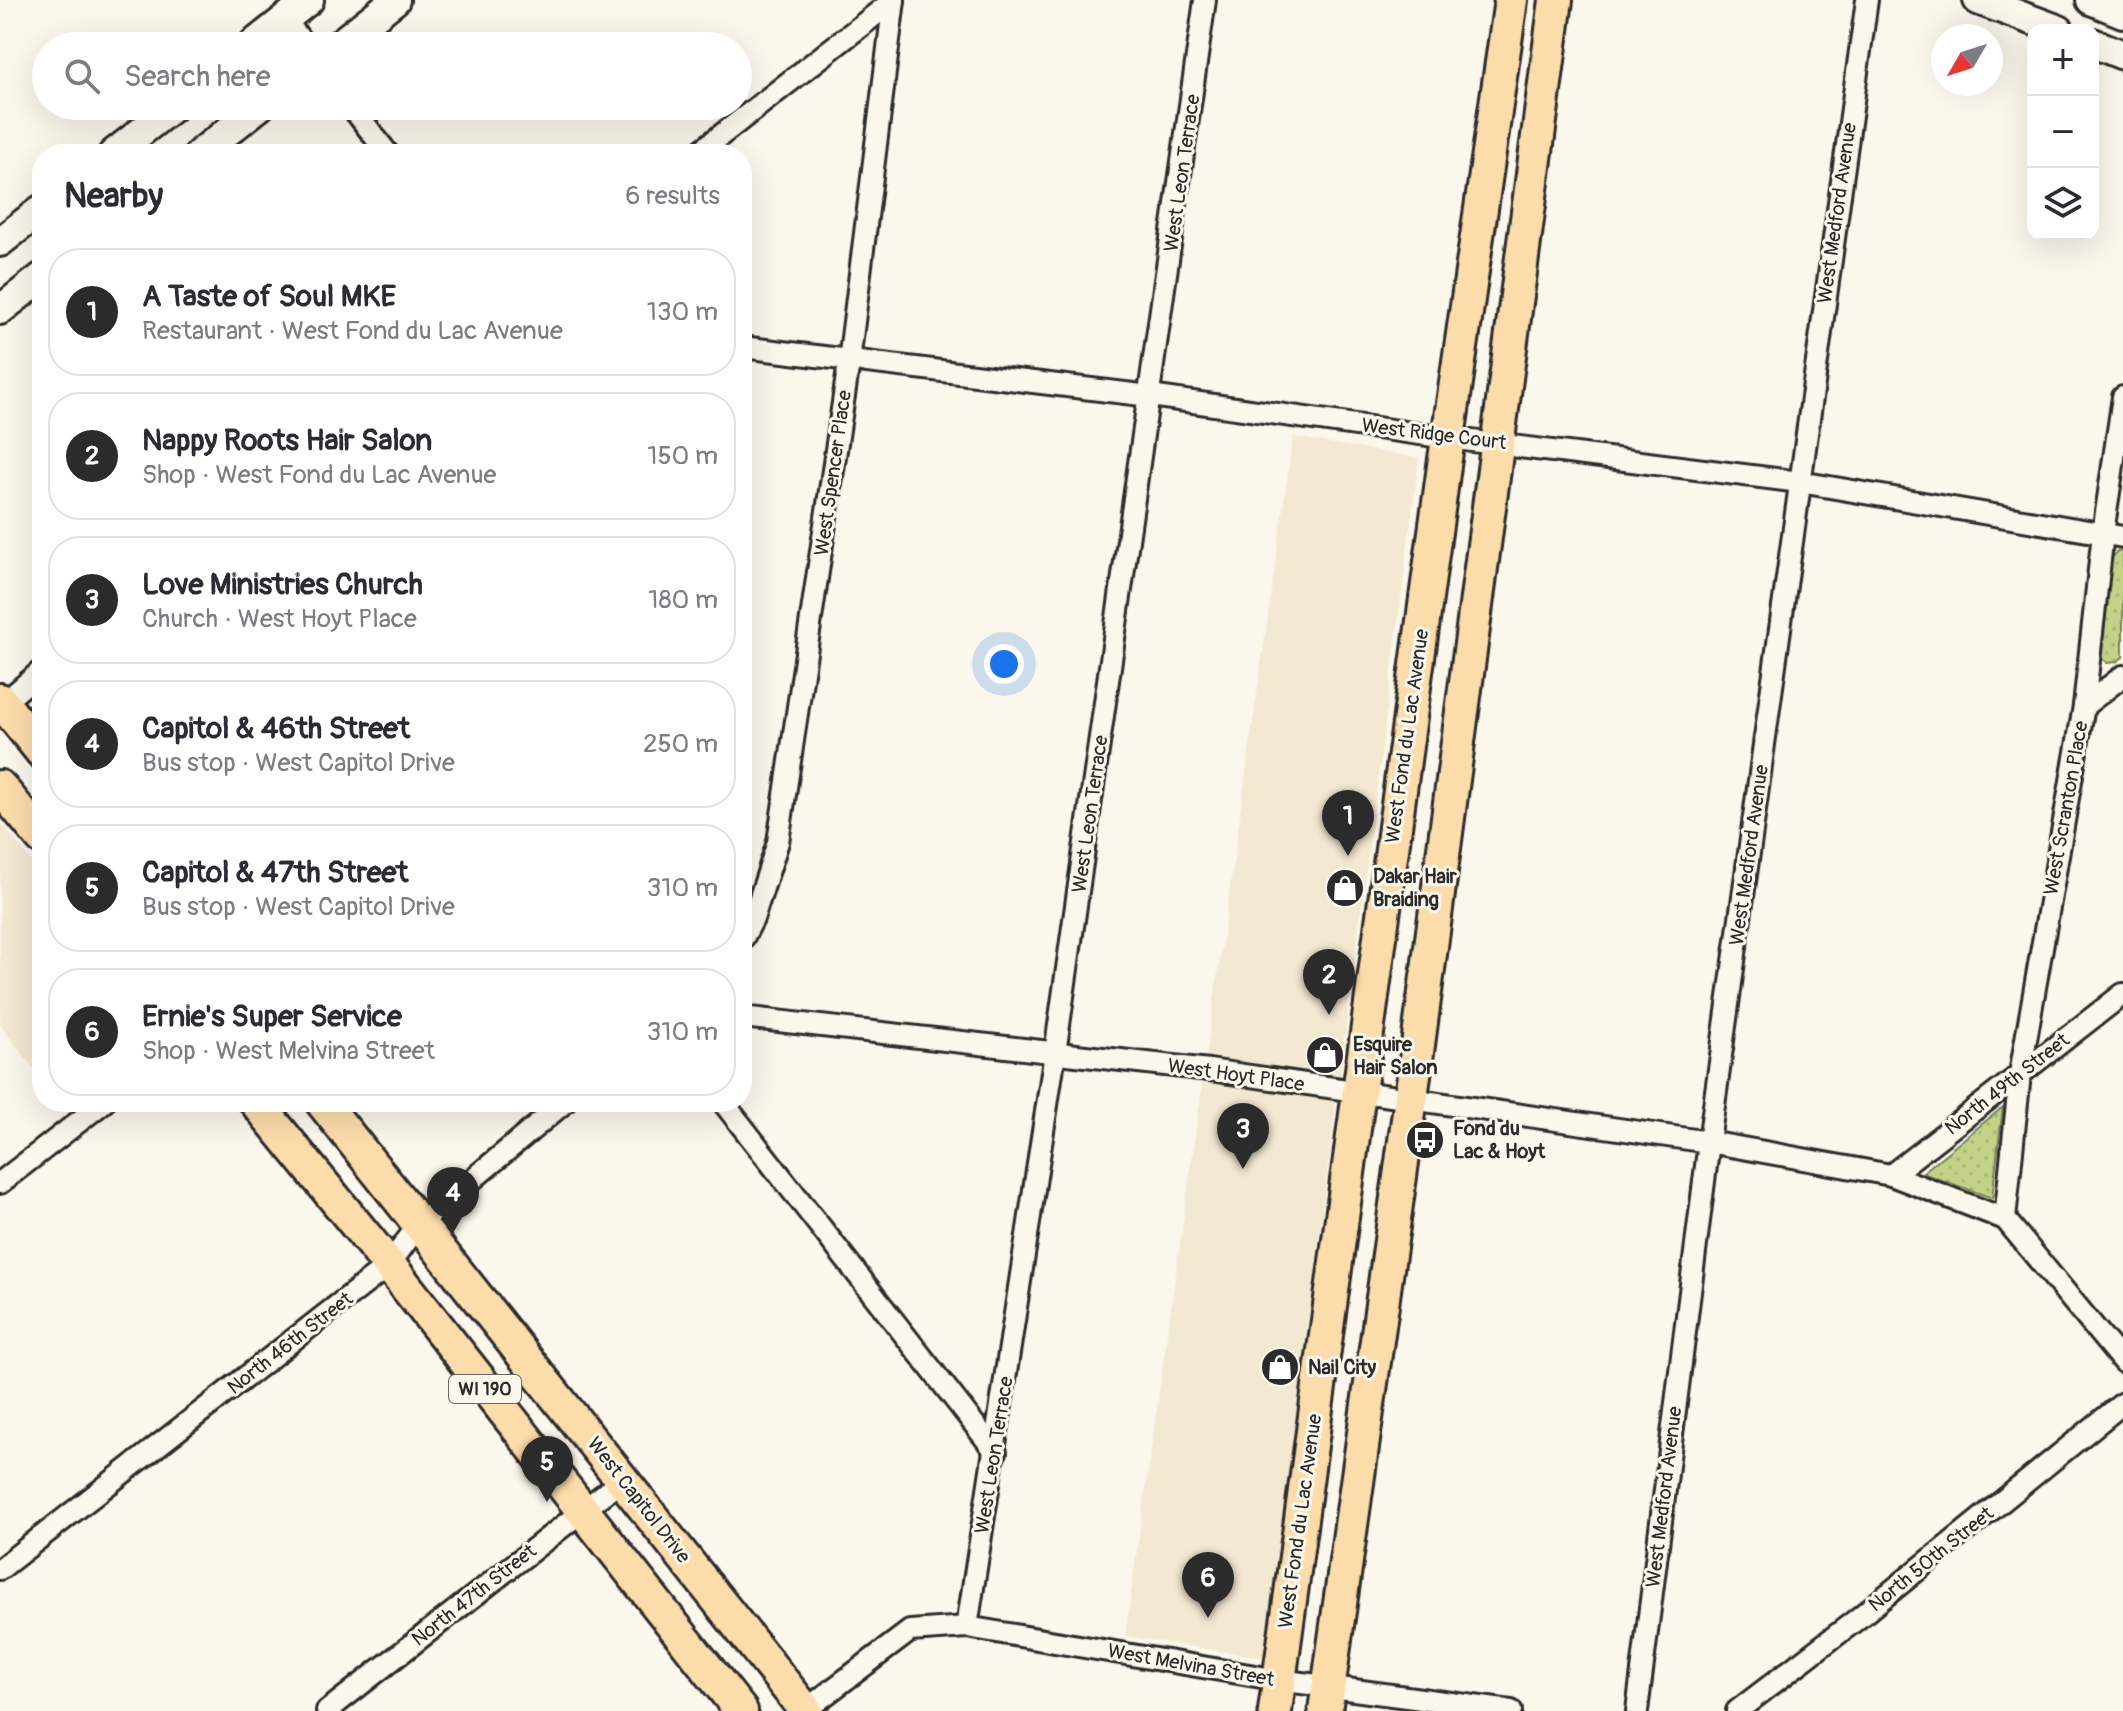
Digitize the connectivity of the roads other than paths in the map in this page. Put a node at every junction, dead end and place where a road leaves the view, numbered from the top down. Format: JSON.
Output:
{"nodes":[{"id":1,"x":309,"y":0,"type":"edge"},
{"id":2,"x":395,"y":0,"type":"edge"},
{"id":3,"x":894,"y":0,"type":"edge"},
{"id":4,"x":1205,"y":0,"type":"edge"},
{"id":5,"x":1511,"y":0,"type":"edge"},
{"id":6,"x":1556,"y":0,"type":"edge"},
{"id":7,"x":1867,"y":0,"type":"edge"},
{"id":8,"x":1978,"y":0,"type":"edge"},
{"id":9,"x":2091,"y":0,"type":"edge"},
{"id":10,"x":2123,"y":13,"type":"edge"},
{"id":11,"x":285,"y":19,"type":"junction"},
{"id":12,"x":2043,"y":24,"type":"edge"},
{"id":13,"x":269,"y":32,"type":"edge"},
{"id":14,"x":295,"y":32,"type":"edge"},
{"id":15,"x":355,"y":32,"type":"edge"},
{"id":16,"x":2099,"y":45,"type":"edge"},
{"id":17,"x":2123,"y":55,"type":"edge"},
{"id":18,"x":752,"y":111,"type":"edge"},
{"id":19,"x":156,"y":120,"type":"edge"},
{"id":20,"x":242,"y":120,"type":"edge"},
{"id":21,"x":362,"y":120,"type":"edge"},
{"id":22,"x":740,"y":120,"type":"edge"},
{"id":23,"x":126,"y":144,"type":"edge"},
{"id":24,"x":212,"y":144,"type":"edge"},
{"id":25,"x":380,"y":144,"type":"edge"},
{"id":26,"x":710,"y":144,"type":"edge"},
{"id":27,"x":32,"y":217,"type":"edge"},
{"id":28,"x":0,"y":242,"type":"edge"},
{"id":29,"x":32,"y":285,"type":"edge"},
{"id":30,"x":0,"y":310,"type":"edge"},
{"id":31,"x":752,"y":348,"type":"edge"},
{"id":32,"x":849,"y":362,"type":"junction"},
{"id":33,"x":1150,"y":396,"type":"junction"},
{"id":34,"x":2123,"y":397,"type":"edge"},
{"id":35,"x":1448,"y":438,"type":"junction"},
{"id":36,"x":1498,"y":443,"type":"junction"},
{"id":37,"x":1800,"y":482,"type":"junction"},
{"id":38,"x":2113,"y":535,"type":"edge"},
{"id":39,"x":2123,"y":676,"type":"edge"},
{"id":40,"x":32,"y":678,"type":"edge"},
{"id":41,"x":1,"y":703,"type":"edge"},
{"id":42,"x":2084,"y":706,"type":"junction"},
{"id":43,"x":32,"y":740,"type":"edge"},
{"id":44,"x":0,"y":787,"type":"edge"},
{"id":45,"x":32,"y":826,"type":"edge"},
{"id":46,"x":752,"y":921,"type":"edge"},
{"id":47,"x":2123,"y":994,"type":"edge"},
{"id":48,"x":752,"y":1018,"type":"edge"},
{"id":49,"x":1055,"y":1053,"type":"junction"},
{"id":50,"x":2020,"y":1074,"type":"junction"},
{"id":51,"x":1358,"y":1093,"type":"junction"},
{"id":52,"x":1411,"y":1098,"type":"junction"},
{"id":53,"x":91,"y":1112,"type":"edge"},
{"id":54,"x":264,"y":1112,"type":"edge"},
{"id":55,"x":330,"y":1112,"type":"edge"},
{"id":56,"x":553,"y":1112,"type":"edge"},
{"id":57,"x":731,"y":1112,"type":"edge"},
{"id":58,"x":1709,"y":1142,"type":"junction"},
{"id":59,"x":1891,"y":1175,"type":"junction"},
{"id":60,"x":0,"y":1183,"type":"edge"},
{"id":61,"x":2005,"y":1219,"type":"junction"},
{"id":62,"x":419,"y":1224,"type":"junction"},
{"id":63,"x":389,"y":1265,"type":"junction"},
{"id":64,"x":2123,"y":1362,"type":"edge"},
{"id":65,"x":2123,"y":1403,"type":"edge"},
{"id":66,"x":996,"y":1452,"type":"junction"},
{"id":67,"x":622,"y":1480,"type":"junction"},
{"id":68,"x":581,"y":1512,"type":"junction"},
{"id":69,"x":0,"y":1569,"type":"edge"},
{"id":70,"x":967,"y":1627,"type":"junction"},
{"id":71,"x":1277,"y":1696,"type":"edge"},
{"id":72,"x":1327,"y":1699,"type":"edge"},
{"id":73,"x":327,"y":1711,"type":"edge"},
{"id":74,"x":741,"y":1711,"type":"edge"},
{"id":75,"x":805,"y":1711,"type":"edge"},
{"id":76,"x":1511,"y":1711,"type":"edge"},
{"id":77,"x":1637,"y":1711,"type":"edge"},
{"id":78,"x":1737,"y":1711,"type":"edge"}],
"edges":[{"from":1,"to":11,"type":"main road"},
{"from":2,"to":15,"type":"main road"},
{"from":3,"to":18,"type":"street"},
{"from":3,"to":32,"type":"street","name":"West Spencer Place"},
{"from":4,"to":33,"type":"street","name":"West Leon Terrace"},
{"from":5,"to":35,"type":"main road","name":"West Fond du Lac Avenue"},
{"from":6,"to":36,"type":"main road"},
{"from":7,"to":37,"type":"street","name":"West Medford Avenue"},
{"from":8,"to":12,"type":"main road"},
{"from":9,"to":10,"type":"main road"},
{"from":11,"to":13,"type":"main road"},
{"from":11,"to":14,"type":"street"},
{"from":16,"to":17,"type":"main road"},
{"from":19,"to":23,"type":"main road"},
{"from":20,"to":24,"type":"main road"},
{"from":21,"to":25,"type":"street"},
{"from":22,"to":26,"type":"street"},
{"from":27,"to":28,"type":"main road"},
{"from":29,"to":30,"type":"main road"},
{"from":31,"to":32,"type":"street","name":"West Ridge Court"},
{"from":32,"to":33,"type":"street","name":"West Ridge Court"},
{"from":32,"to":46,"type":"street","name":"West Spencer Place"},
{"from":33,"to":35,"type":"street","name":"West Ridge Court"},
{"from":33,"to":49,"type":"street","name":"West Leon Terrace"},
{"from":34,"to":38,"type":"street","name":"West Scranton Place"},
{"from":35,"to":36,"type":"street","name":"West Ridge Court"},
{"from":35,"to":51,"type":"main road","name":"West Fond du Lac Avenue"},
{"from":36,"to":37,"type":"street","name":"West Ridge Court"},
{"from":36,"to":52,"type":"main road"},
{"from":37,"to":38,"type":"street","name":"West Ridge Court"},
{"from":37,"to":58,"type":"street","name":"West Medford Avenue"},
{"from":38,"to":42,"type":"street","name":"West Scranton Place"},
{"from":39,"to":42,"type":"street"},
{"from":40,"to":41,"type":"street"},
{"from":41,"to":43,"type":"main road"},
{"from":42,"to":50,"type":"street","name":"West Scranton Place"},
{"from":44,"to":45,"type":"main road"},
{"from":47,"to":50,"type":"street","name":"North 49th Street"},
{"from":48,"to":49,"type":"street","name":"West Hoyt Place"},
{"from":49,"to":51,"type":"street","name":"West Hoyt Place"},
{"from":49,"to":66,"type":"street","name":"West Leon Terrace"},
{"from":50,"to":59,"type":"street","name":"North 49th Street"},
{"from":50,"to":61,"type":"street","name":"West Scranton Place"},
{"from":51,"to":52,"type":"street","name":"West Hoyt Place"},
{"from":51,"to":71,"type":"main road","name":"West Fond du Lac Avenue"},
{"from":52,"to":58,"type":"street","name":"West Hoyt Place"},
{"from":52,"to":72,"type":"main road"},
{"from":53,"to":60,"type":"street"},
{"from":54,"to":63,"type":"main road","number":"WI 190"},
{"from":55,"to":62,"type":"main road","name":"West Capitol Drive","number":"WI 190"},
{"from":56,"to":62,"type":"street","name":"North 46th Street"},
{"from":57,"to":66,"type":"street"},
{"from":58,"to":59,"type":"street","name":"West Hoyt Place"},
{"from":58,"to":77,"type":"street","name":"West Medford Avenue"},
{"from":59,"to":61,"type":"street","name":"West Hoyt Place"},
{"from":61,"to":64,"type":"street"},
{"from":62,"to":63,"type":"street","name":"North 46th Street"},
{"from":62,"to":67,"type":"main road","name":"West Capitol Drive","number":"WI 190"},
{"from":63,"to":68,"type":"main road","number":"WI 190"},
{"from":63,"to":69,"type":"street","name":"North 46th Street"},
{"from":65,"to":78,"type":"street","name":"North 50th Street"},
{"from":66,"to":70,"type":"street","name":"West Leon Terrace"},
{"from":67,"to":68,"type":"street","name":"North 47th Street"},
{"from":67,"to":75,"type":"main road","name":"West Capitol Drive","number":"WI 190"},
{"from":68,"to":73,"type":"street","name":"North 47th Street"},
{"from":68,"to":74,"type":"main road","number":"WI 190"},
{"from":70,"to":71,"type":"street","name":"West Melvina Street"},
{"from":70,"to":75,"type":"street","name":"West Melvina Street"},
{"from":71,"to":72,"type":"street","name":"West Melvina Street"},
{"from":72,"to":76,"type":"street","name":"West Melvina Street"}]}
